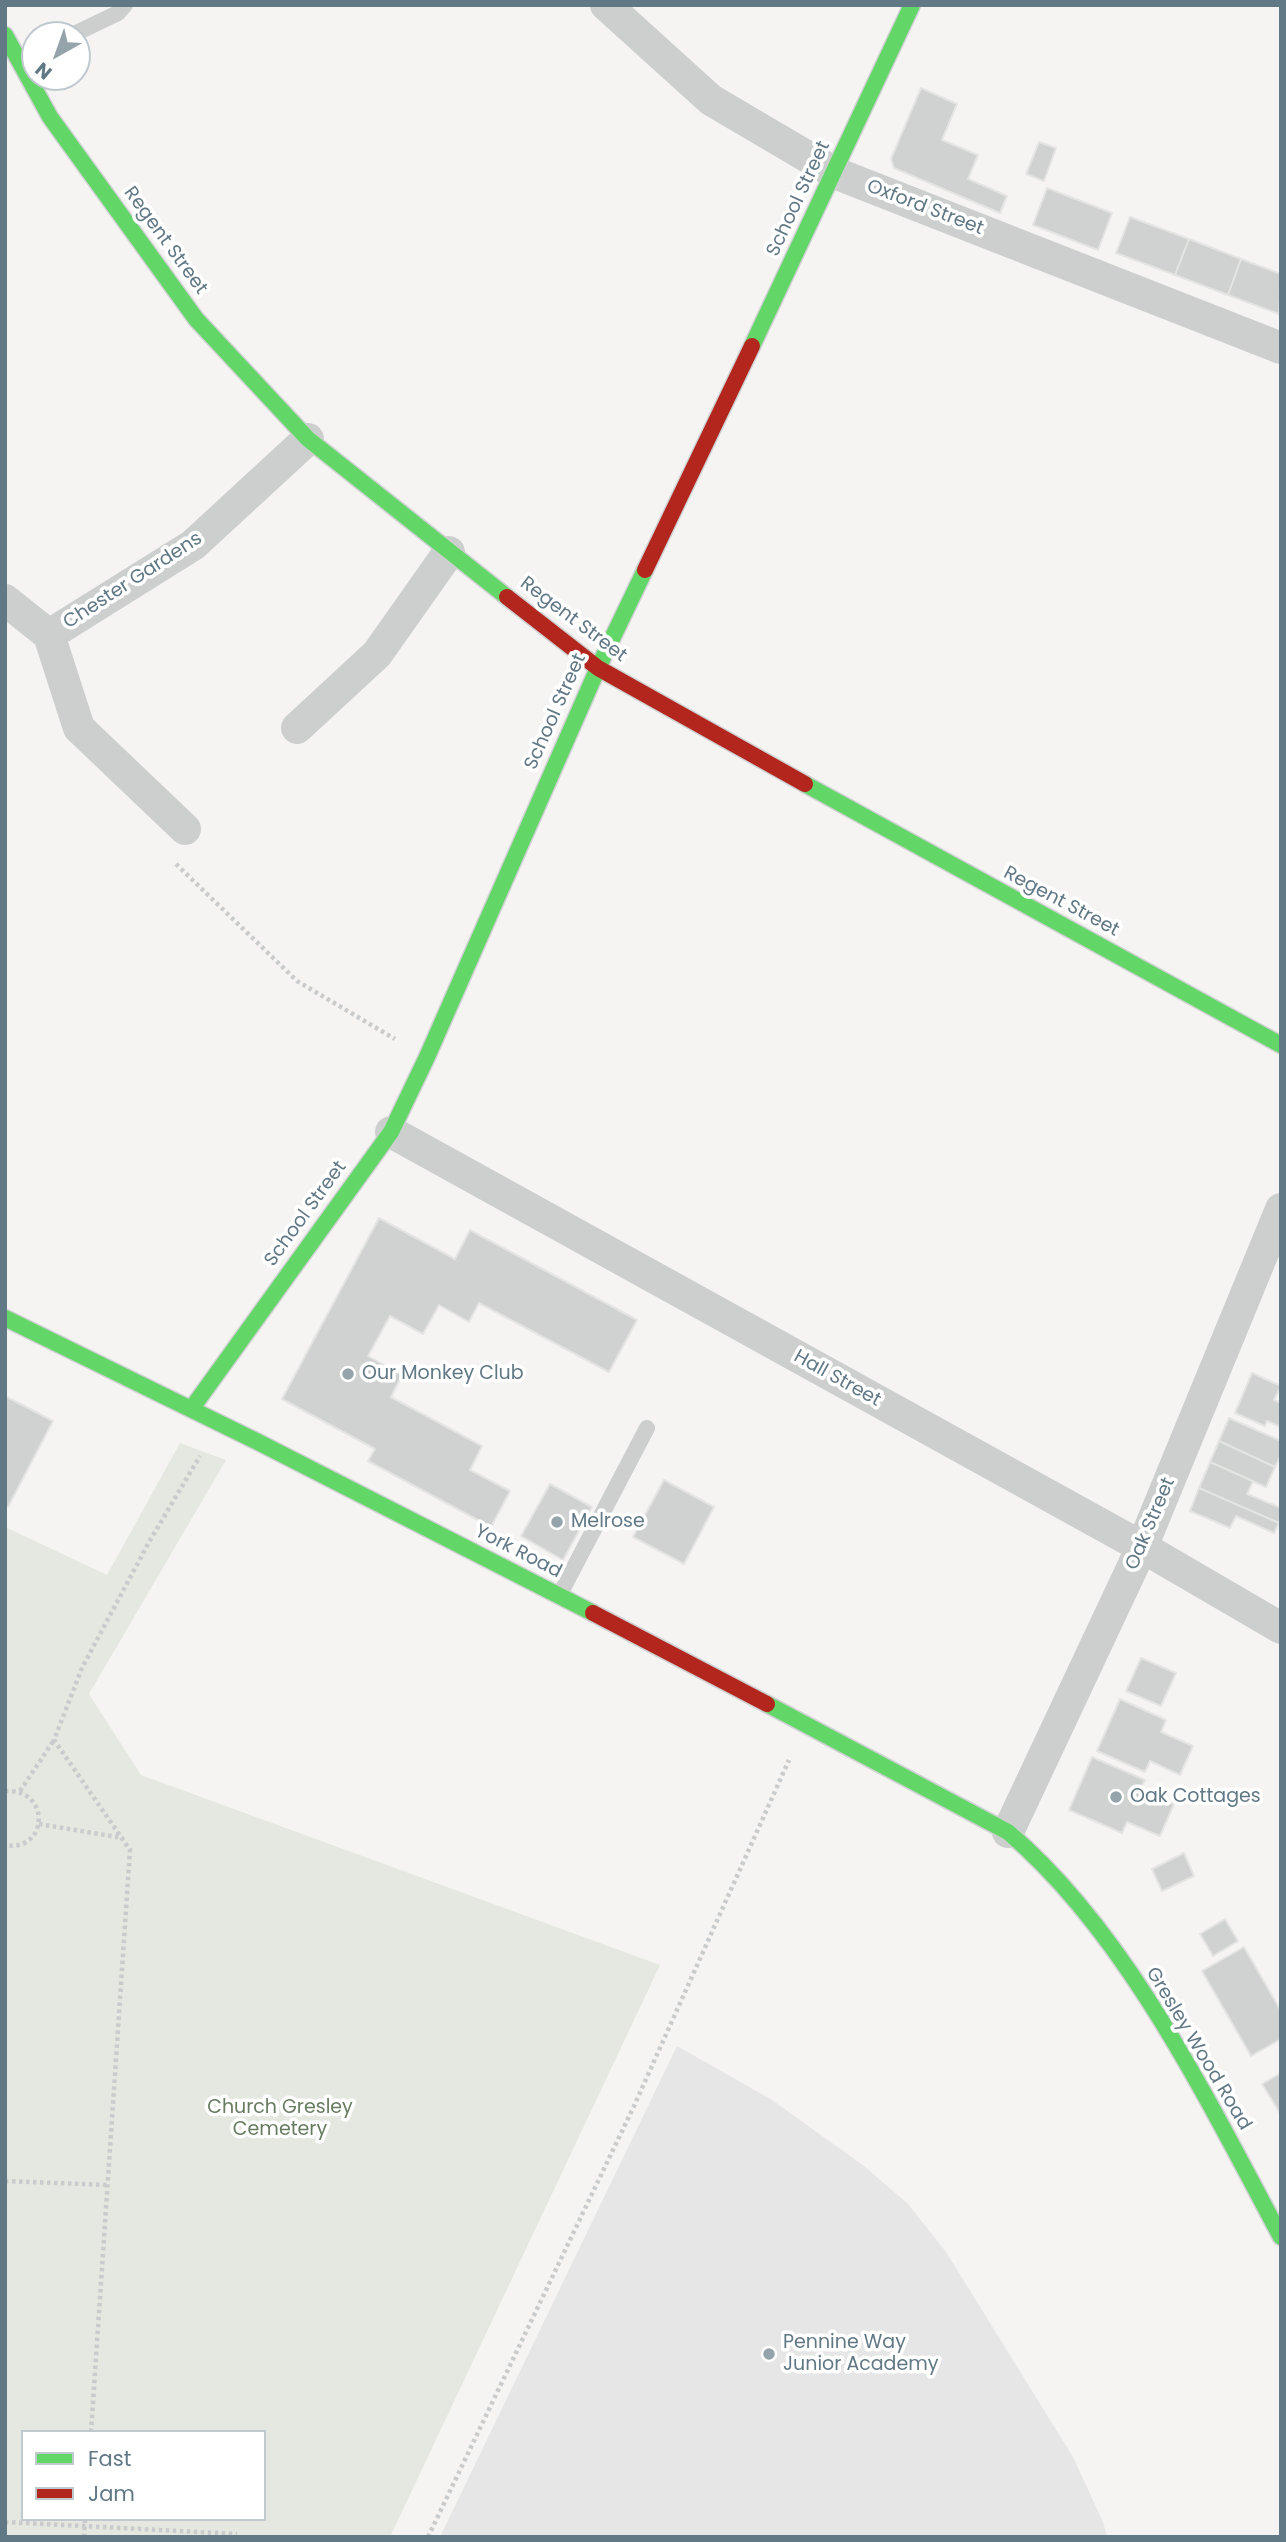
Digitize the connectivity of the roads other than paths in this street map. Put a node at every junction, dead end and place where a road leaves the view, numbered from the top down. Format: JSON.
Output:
{"nodes":[{"id":1,"x":125,"y":5,"type":"edge"},
{"id":2,"x":606,"y":5,"type":"edge"},
{"id":3,"x":912,"y":5,"type":"edge"},
{"id":4,"x":91,"y":26,"type":"edge"},
{"id":5,"x":5,"y":35,"type":"edge"},
{"id":6,"x":21,"y":59,"type":"edge"},
{"id":7,"x":18,"y":61,"type":"junction"},
{"id":8,"x":835,"y":173,"type":"junction"},
{"id":9,"x":1281,"y":348,"type":"edge"},
{"id":10,"x":308,"y":439,"type":"junction"},
{"id":11,"x":449,"y":552,"type":"junction"},
{"id":12,"x":5,"y":600,"type":"edge"},
{"id":13,"x":49,"y":635,"type":"junction"},
{"id":14,"x":598,"y":668,"type":"junction"},
{"id":15,"x":297,"y":728,"type":"dead end"},
{"id":16,"x":185,"y":829,"type":"road end"},
{"id":17,"x":1281,"y":1045,"type":"edge"},
{"id":18,"x":391,"y":1132,"type":"junction"},
{"id":19,"x":1281,"y":1209,"type":"edge"},
{"id":20,"x":5,"y":1318,"type":"edge"},
{"id":21,"x":192,"y":1408,"type":"junction"},
{"id":22,"x":647,"y":1428,"type":"dead end"},
{"id":23,"x":1142,"y":1547,"type":"junction"},
{"id":24,"x":559,"y":1596,"type":"junction"},
{"id":25,"x":1281,"y":1628,"type":"edge"},
{"id":26,"x":1007,"y":1832,"type":"junction"},
{"id":27,"x":1281,"y":2237,"type":"edge"}],
"edges":[{"from":1,"to":4,"type":"lane"},
{"from":2,"to":8,"type":"street","name":"Oxford Street"},
{"from":3,"to":8,"type":"street","name":"School Street"},
{"from":5,"to":7,"type":"street","name":"Regent Street"},
{"from":6,"to":7,"type":"lane"},
{"from":7,"to":10,"type":"street","name":"Regent Street"},
{"from":8,"to":9,"type":"street","name":"Oxford Street"},
{"from":8,"to":14,"type":"street","name":"School Street"},
{"from":10,"to":11,"type":"street","name":"Regent Street"},
{"from":10,"to":13,"type":"street","name":"Chester Gardens"},
{"from":11,"to":14,"type":"street","name":"Regent Street"},
{"from":11,"to":15,"type":"street"},
{"from":12,"to":13,"type":"street","name":"Chester Gardens"},
{"from":13,"to":16,"type":"street","name":"Chester Gardens"},
{"from":14,"to":17,"type":"street","name":"Regent Street"},
{"from":14,"to":18,"type":"street","name":"School Street"},
{"from":18,"to":21,"type":"street","name":"School Street"},
{"from":18,"to":23,"type":"street","name":"Hall Street"},
{"from":19,"to":23,"type":"street","name":"Oak Street"},
{"from":20,"to":21,"type":"street","name":"York Road"},
{"from":21,"to":24,"type":"street","name":"York Road"},
{"from":22,"to":24,"type":"lane"},
{"from":23,"to":25,"type":"street","name":"Hall Street"},
{"from":23,"to":26,"type":"street","name":"Oak Street"},
{"from":24,"to":26,"type":"street","name":"York Road"},
{"from":26,"to":27,"type":"street","name":"Gresley Wood Road"}]}
